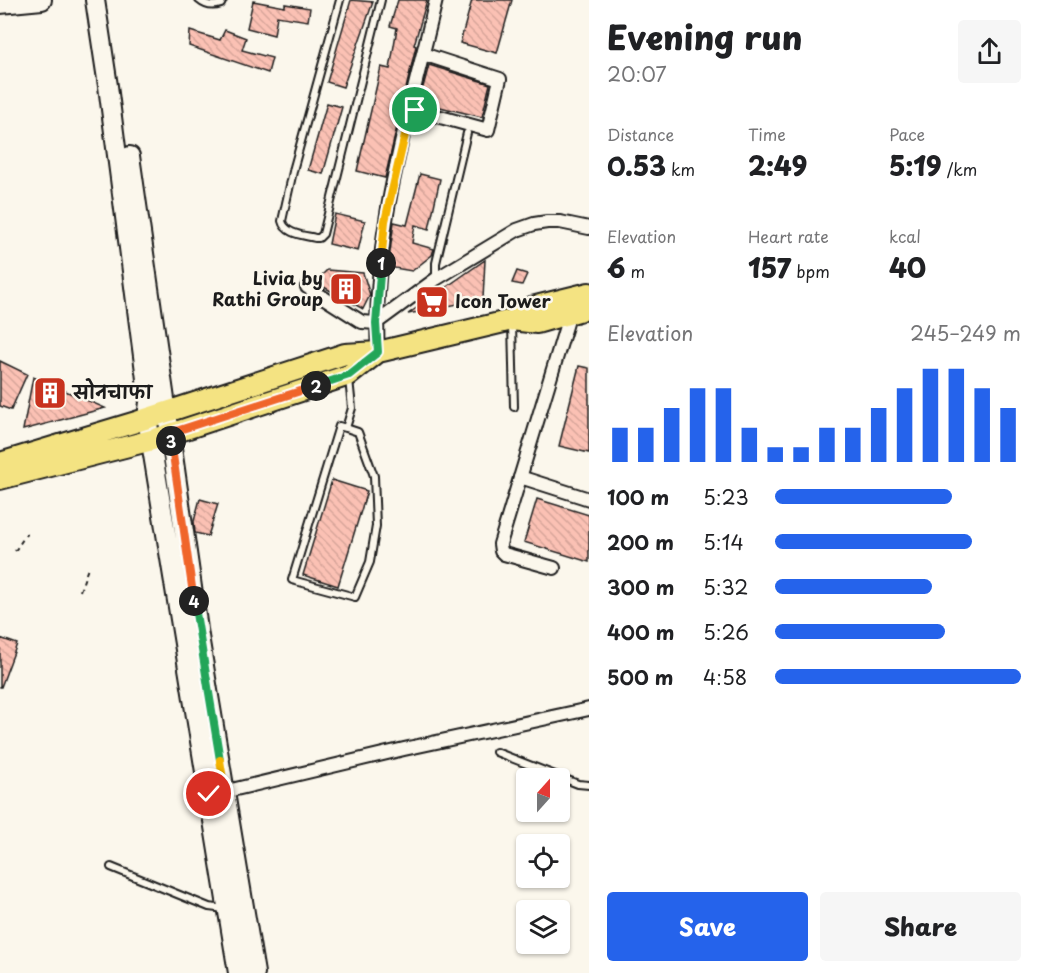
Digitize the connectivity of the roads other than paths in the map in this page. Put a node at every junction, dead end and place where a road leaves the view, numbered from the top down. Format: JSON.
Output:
{"nodes":[{"id":1,"x":42,"y":0,"type":"edge"},
{"id":2,"x":95,"y":0,"type":"edge"},
{"id":3,"x":107,"y":0,"type":"edge"},
{"id":4,"x":199,"y":0,"type":"edge"},
{"id":5,"x":223,"y":0,"type":"edge"},
{"id":6,"x":340,"y":0,"type":"edge"},
{"id":7,"x":381,"y":0,"type":"edge"},
{"id":8,"x":436,"y":0,"type":"edge"},
{"id":9,"x":0,"y":4,"type":"edge"},
{"id":10,"x":423,"y":54,"type":"junction"},
{"id":11,"x":411,"y":109,"type":"junction"},
{"id":12,"x":467,"y":133,"type":"dead end"},
{"id":13,"x":589,"y":228,"type":"edge"},
{"id":14,"x":436,"y":279,"type":"junction"},
{"id":15,"x":307,"y":287,"type":"dead end"},
{"id":16,"x":589,"y":293,"type":"edge"},
{"id":17,"x":579,"y":310,"type":"edge"},
{"id":18,"x":512,"y":320,"type":"junction"},
{"id":19,"x":376,"y":323,"type":"junction"},
{"id":20,"x":378,"y":352,"type":"junction"},
{"id":21,"x":349,"y":375,"type":"junction"},
{"id":22,"x":514,"y":407,"type":"dead end"},
{"id":23,"x":167,"y":412,"type":"junction"},
{"id":24,"x":147,"y":418,"type":"junction"},
{"id":25,"x":346,"y":428,"type":"junction"},
{"id":26,"x":161,"y":436,"type":"junction"},
{"id":27,"x":0,"y":463,"type":"edge"},
{"id":28,"x":520,"y":477,"type":"junction"},
{"id":29,"x":0,"y":479,"type":"edge"},
{"id":30,"x":589,"y":499,"type":"edge"},
{"id":31,"x":554,"y":568,"type":"dead end"},
{"id":32,"x":589,"y":709,"type":"edge"},
{"id":33,"x":496,"y":752,"type":"dead end"},
{"id":34,"x":589,"y":785,"type":"edge"},
{"id":35,"x":217,"y":793,"type":"junction"},
{"id":36,"x":111,"y":867,"type":"dead end"},
{"id":37,"x":228,"y":909,"type":"junction"},
{"id":38,"x":238,"y":973,"type":"edge"},
{"id":39,"x":255,"y":973,"type":"edge"}],
"edges":[{"from":1,"to":9,"type":"main road"},
{"from":2,"to":24,"type":"main road"},
{"from":3,"to":23,"type":"main road"},
{"from":4,"to":5,"type":"lane"},
{"from":6,"to":7,"type":"lane"},
{"from":8,"to":10,"type":"street"},
{"from":10,"to":11,"type":"street"},
{"from":10,"to":11,"type":"street"},
{"from":11,"to":19,"type":"street"},
{"from":12,"to":14,"type":"lane"},
{"from":13,"to":14,"type":"street"},
{"from":14,"to":19,"type":"street"},
{"from":15,"to":19,"type":"street"},
{"from":16,"to":18,"type":"main road"},
{"from":17,"to":18,"type":"main road"},
{"from":17,"to":28,"type":"street"},
{"from":18,"to":20,"type":"main road"},
{"from":18,"to":22,"type":"lane"},
{"from":19,"to":20,"type":"street"},
{"from":20,"to":21,"type":"main road"},
{"from":20,"to":23,"type":"main road"},
{"from":21,"to":25,"type":"lane"},
{"from":21,"to":26,"type":"main road"},
{"from":23,"to":24,"type":"main road"},
{"from":23,"to":26,"type":"main road"},
{"from":24,"to":26,"type":"main road"},
{"from":24,"to":27,"type":"main road"},
{"from":25,"to":25,"type":"lane"},
{"from":26,"to":29,"type":"main road"},
{"from":26,"to":35,"type":"main road"},
{"from":28,"to":30,"type":"street"},
{"from":28,"to":31,"type":"street"},
{"from":32,"to":35,"type":"street"},
{"from":33,"to":34,"type":"lane"},
{"from":35,"to":37,"type":"main road"},
{"from":35,"to":39,"type":"main road"},
{"from":36,"to":37,"type":"lane"},
{"from":37,"to":38,"type":"main road"}]}
